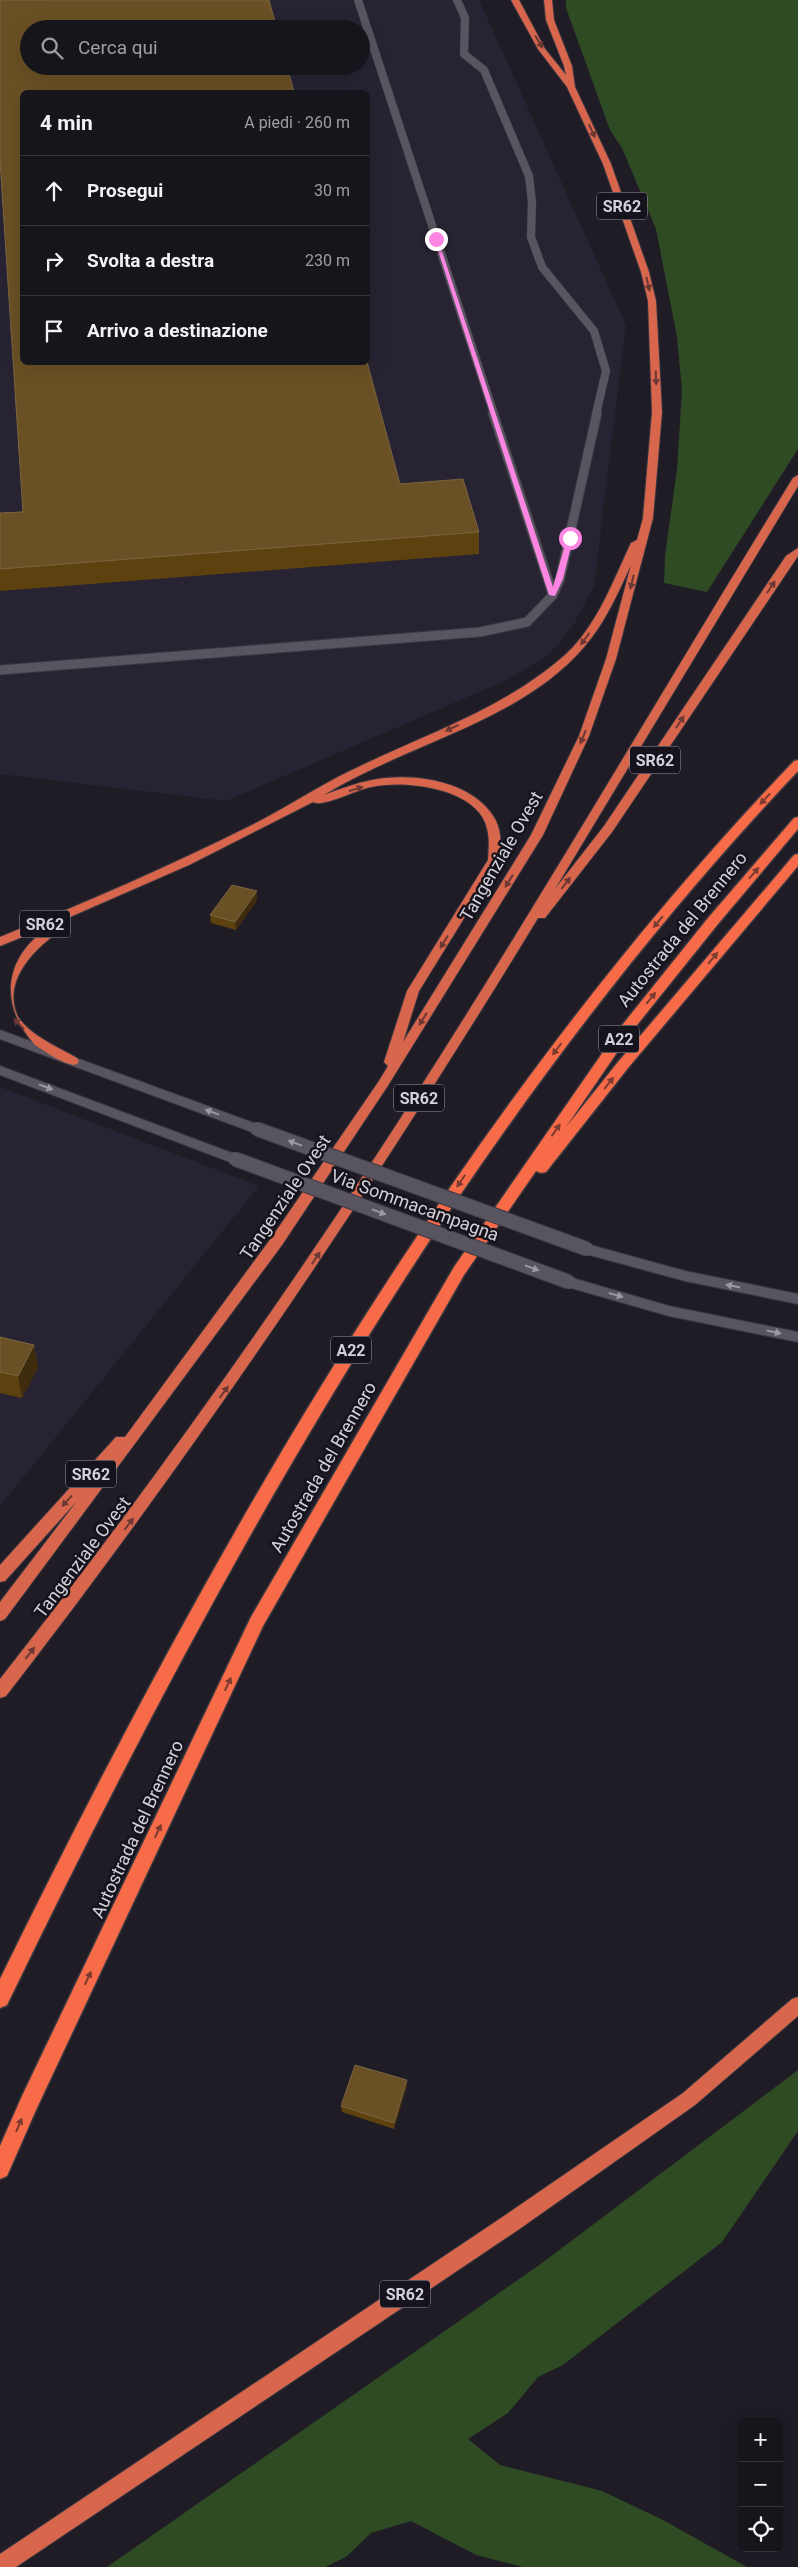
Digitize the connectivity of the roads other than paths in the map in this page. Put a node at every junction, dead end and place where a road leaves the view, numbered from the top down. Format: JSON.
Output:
{"nodes":[{"id":1,"x":358,"y":0,"type":"edge"},
{"id":2,"x":458,"y":0,"type":"edge"},
{"id":3,"x":514,"y":0,"type":"edge"},
{"id":4,"x":548,"y":0,"type":"edge"},
{"id":5,"x":365,"y":20,"type":"edge"},
{"id":6,"x":370,"y":37,"type":"edge"},
{"id":7,"x":571,"y":87,"type":"junction"},
{"id":8,"x":798,"y":478,"type":"edge"},
{"id":9,"x":648,"y":518,"type":"junction"},
{"id":10,"x":798,"y":551,"type":"edge"},
{"id":11,"x":552,"y":595,"type":"junction"},
{"id":12,"x":0,"y":670,"type":"edge"},
{"id":13,"x":798,"y":764,"type":"edge"},
{"id":14,"x":293,"y":808,"type":"junction"},
{"id":15,"x":798,"y":822,"type":"edge"},
{"id":16,"x":798,"y":858,"type":"edge"},
{"id":17,"x":90,"y":906,"type":"junction"},
{"id":18,"x":0,"y":942,"type":"edge"},
{"id":19,"x":503,"y":963,"type":"junction"},
{"id":20,"x":0,"y":1034,"type":"edge"},
{"id":21,"x":73,"y":1061,"type":"junction"},
{"id":22,"x":0,"y":1070,"type":"edge"},
{"id":23,"x":383,"y":1084,"type":"junction"},
{"id":24,"x":459,"y":1271,"type":"junction"},
{"id":25,"x":798,"y":1299,"type":"edge"},
{"id":26,"x":798,"y":1337,"type":"edge"},
{"id":27,"x":181,"y":1373,"type":"junction"},
{"id":28,"x":0,"y":1576,"type":"edge"},
{"id":29,"x":0,"y":1614,"type":"edge"},
{"id":30,"x":0,"y":1691,"type":"edge"},
{"id":31,"x":0,"y":1999,"type":"edge"},
{"id":32,"x":798,"y":2005,"type":"edge"},
{"id":33,"x":0,"y":2170,"type":"edge"},
{"id":34,"x":0,"y":2566,"type":"edge"}],
"edges":[{"from":1,"to":5,"type":"lane"},
{"from":2,"to":11,"type":"lane"},
{"from":3,"to":7,"type":"highway","one_way":true},
{"from":4,"to":7,"type":"highway","name":"Tangenziale Ovest","number":"SR62"},
{"from":6,"to":11,"type":"lane"},
{"from":7,"to":9,"type":"highway","name":"Tangenziale Ovest","number":"SR62","one_way":true},
{"from":8,"to":19,"type":"highway","name":"Tangenziale Ovest","number":"SR62"},
{"from":9,"to":14,"type":"highway","number":"SR62","one_way":true},
{"from":9,"to":23,"type":"highway","name":"Tangenziale Ovest","number":"SR62","one_way":true},
{"from":19,"to":10,"type":"highway","number":"SR62","one_way":true},
{"from":11,"to":12,"type":"lane"},
{"from":13,"to":31,"type":"highway","name":"Autostrada del Brennero","number":"A22","one_way":true},
{"from":14,"to":17,"type":"highway","number":"SR62"},
{"from":14,"to":23,"type":"highway","number":"SR62","one_way":true},
{"from":24,"to":15,"type":"highway","name":"Autostrada del Brennero","number":"A22","one_way":true},
{"from":24,"to":16,"type":"highway","one_way":true},
{"from":17,"to":18,"type":"highway","number":"SR62"},
{"from":21,"to":17,"type":"highway","number":"SR62","one_way":true},
{"from":30,"to":19,"type":"highway","name":"Tangenziale Ovest","number":"SR62","one_way":true},
{"from":20,"to":21,"type":"street","name":"Via Sommacampagna"},
{"from":25,"to":21,"type":"street","name":"Via Sommacampagna","one_way":true,"bridge":true},
{"from":22,"to":26,"type":"street","name":"Via Sommacampagna","one_way":true,"bridge":true},
{"from":23,"to":27,"type":"highway","name":"Tangenziale Ovest","number":"SR62"},
{"from":33,"to":24,"type":"highway","name":"Autostrada del Brennero","number":"A22","one_way":true},
{"from":27,"to":28,"type":"highway","number":"SR62","one_way":true},
{"from":27,"to":29,"type":"highway","name":"Tangenziale Ovest","number":"SR62"},
{"from":32,"to":34,"type":"highway","number":"SR62"}]}
